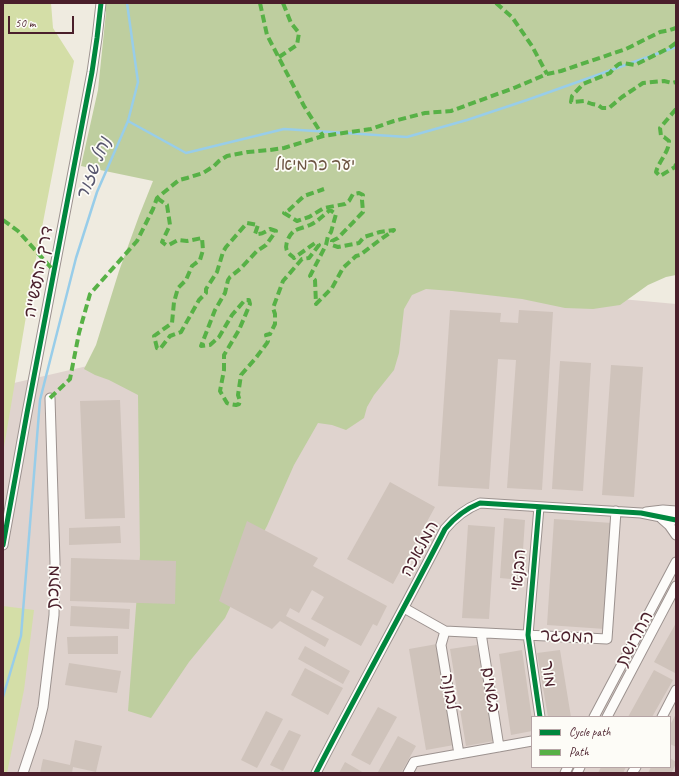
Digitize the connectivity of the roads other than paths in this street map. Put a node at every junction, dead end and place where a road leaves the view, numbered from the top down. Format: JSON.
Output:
{"nodes":[{"id":1,"x":101,"y":3,"type":"edge"},
{"id":2,"x":50,"y":398,"type":"dead end"},
{"id":3,"x":676,"y":505,"type":"edge"},
{"id":4,"x":539,"y":506,"type":"junction"},
{"id":5,"x":616,"y":511,"type":"junction"},
{"id":6,"x":676,"y":511,"type":"edge"},
{"id":7,"x":661,"y":514,"type":"junction"},
{"id":8,"x":676,"y":520,"type":"edge"},
{"id":9,"x":676,"y":535,"type":"edge"},
{"id":10,"x":3,"y":545,"type":"edge"},
{"id":11,"x":676,"y":562,"type":"edge"},
{"id":12,"x":676,"y":586,"type":"edge"},
{"id":13,"x":404,"y":608,"type":"junction"},
{"id":14,"x":445,"y":631,"type":"junction"},
{"id":15,"x":481,"y":633,"type":"junction"},
{"id":16,"x":528,"y":635,"type":"junction"},
{"id":17,"x":676,"y":690,"type":"edge"},
{"id":18,"x":540,"y":716,"type":"edge"},
{"id":19,"x":595,"y":716,"type":"edge"},
{"id":20,"x":608,"y":716,"type":"edge"},
{"id":21,"x":663,"y":716,"type":"edge"},
{"id":22,"x":531,"y":741,"type":"edge"},
{"id":23,"x":499,"y":747,"type":"junction"},
{"id":24,"x":459,"y":754,"type":"junction"},
{"id":25,"x":23,"y":773,"type":"edge"},
{"id":26,"x":316,"y":773,"type":"edge"},
{"id":27,"x":408,"y":773,"type":"edge"}],
"edges":[{"from":1,"to":10,"type":"street","name":"דרך התעשייה"},
{"from":2,"to":25,"type":"street","name":"מתכת"},
{"from":3,"to":7,"type":"street"},
{"from":4,"to":5,"type":"street","name":"המלאכה"},
{"from":4,"to":13,"type":"street","name":"המלאכה"},
{"from":4,"to":16,"type":"street","name":"הבנאי"},
{"from":5,"to":7,"type":"street","name":"המלאכה"},
{"from":5,"to":16,"type":"street","name":"המסגר"},
{"from":6,"to":7,"type":"street","name":"המלאכה"},
{"from":7,"to":8,"type":"street","name":"המלאכה"},
{"from":7,"to":9,"type":"street"},
{"from":11,"to":19,"type":"street","name":"החרושת"},
{"from":12,"to":20,"type":"street","name":"החרושת"},
{"from":13,"to":14,"type":"street","name":"המסגר"},
{"from":13,"to":26,"type":"street","name":"המלאכה"},
{"from":14,"to":15,"type":"street","name":"המסגר"},
{"from":14,"to":24,"type":"street","name":"לבונה"},
{"from":15,"to":16,"type":"street","name":"המסגר"},
{"from":15,"to":23,"type":"street","name":"בשמים"},
{"from":16,"to":18,"type":"street","name":"מור"},
{"from":17,"to":21,"type":"street"},
{"from":22,"to":23,"type":"street"},
{"from":23,"to":24,"type":"street"},
{"from":24,"to":27,"type":"street"}]}
